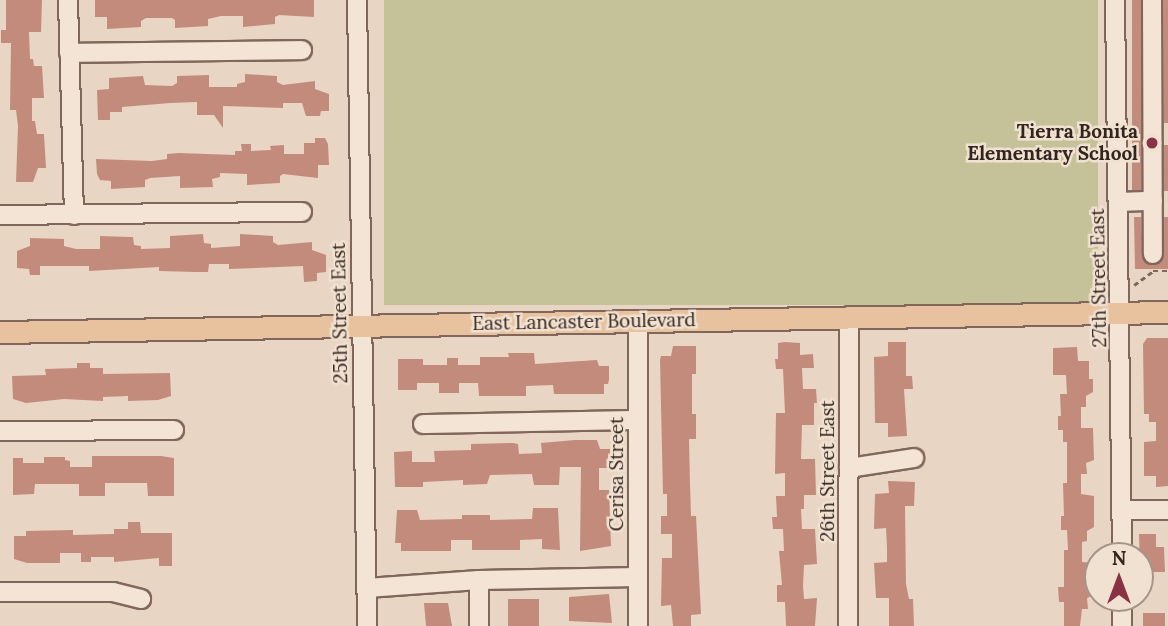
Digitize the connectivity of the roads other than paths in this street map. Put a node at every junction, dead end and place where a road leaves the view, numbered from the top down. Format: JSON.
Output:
{"nodes":[{"id":1,"x":68,"y":0,"type":"edge"},
{"id":2,"x":357,"y":0,"type":"edge"},
{"id":3,"x":1115,"y":0,"type":"edge"},
{"id":4,"x":1152,"y":0,"type":"edge"},
{"id":5,"x":302,"y":51,"type":"dead end"},
{"id":6,"x":69,"y":53,"type":"junction"},
{"id":7,"x":1153,"y":201,"type":"junction"},
{"id":8,"x":1118,"y":202,"type":"junction"},
{"id":9,"x":302,"y":212,"type":"dead end"},
{"id":10,"x":0,"y":215,"type":"edge"},
{"id":11,"x":74,"y":215,"type":"junction"},
{"id":12,"x":1153,"y":254,"type":"dead end"},
{"id":13,"x":1168,"y":312,"type":"edge"},
{"id":14,"x":1120,"y":313,"type":"junction"},
{"id":15,"x":849,"y":316,"type":"junction"},
{"id":16,"x":638,"y":322,"type":"junction"},
{"id":17,"x":361,"y":327,"type":"junction"},
{"id":18,"x":0,"y":332,"type":"edge"},
{"id":19,"x":637,"y":420,"type":"junction"},
{"id":20,"x":423,"y":424,"type":"dead end"},
{"id":21,"x":174,"y":430,"type":"dead end"},
{"id":22,"x":0,"y":432,"type":"edge"},
{"id":23,"x":915,"y":458,"type":"dead end"},
{"id":24,"x":849,"y":468,"type":"junction"},
{"id":25,"x":1122,"y":510,"type":"junction"},
{"id":26,"x":1168,"y":510,"type":"edge"},
{"id":27,"x":1122,"y":542,"type":"edge"},
{"id":28,"x":638,"y":577,"type":"junction"},
{"id":29,"x":479,"y":580,"type":"junction"},
{"id":30,"x":367,"y":588,"type":"junction"},
{"id":31,"x":0,"y":592,"type":"edge"},
{"id":32,"x":141,"y":599,"type":"dead end"},
{"id":33,"x":367,"y":626,"type":"edge"},
{"id":34,"x":479,"y":626,"type":"edge"},
{"id":35,"x":638,"y":626,"type":"edge"},
{"id":36,"x":848,"y":626,"type":"edge"}],
"edges":[{"from":1,"to":6,"type":"street"},
{"from":2,"to":17,"type":"street","name":"25th Street East"},
{"from":3,"to":8,"type":"street","name":"27th Street East"},
{"from":4,"to":7,"type":"street"},
{"from":5,"to":6,"type":"street"},
{"from":6,"to":11,"type":"street"},
{"from":7,"to":8,"type":"street"},
{"from":7,"to":12,"type":"street"},
{"from":8,"to":14,"type":"street","name":"27th Street East"},
{"from":9,"to":11,"type":"street"},
{"from":10,"to":11,"type":"street"},
{"from":13,"to":14,"type":"main road","name":"East Lancaster Boulevard"},
{"from":14,"to":15,"type":"main road","name":"East Lancaster Boulevard"},
{"from":14,"to":25,"type":"street","name":"27th Street East"},
{"from":15,"to":16,"type":"main road","name":"East Lancaster Boulevard"},
{"from":15,"to":24,"type":"street","name":"26th Street East"},
{"from":16,"to":17,"type":"main road","name":"East Lancaster Boulevard"},
{"from":16,"to":19,"type":"street","name":"Cerisa Street"},
{"from":17,"to":18,"type":"main road","name":"East Lancaster Boulevard"},
{"from":17,"to":30,"type":"street","name":"25th Street East"},
{"from":19,"to":20,"type":"street"},
{"from":19,"to":28,"type":"street","name":"Cerisa Street"},
{"from":21,"to":22,"type":"street"},
{"from":23,"to":24,"type":"street"},
{"from":24,"to":36,"type":"street","name":"26th Street East"},
{"from":25,"to":26,"type":"street"},
{"from":25,"to":27,"type":"street","name":"27th Street East"},
{"from":28,"to":29,"type":"street"},
{"from":28,"to":35,"type":"street","name":"Cerisa Street"},
{"from":29,"to":30,"type":"street"},
{"from":29,"to":34,"type":"street"},
{"from":30,"to":33,"type":"street","name":"25th Street East"},
{"from":31,"to":32,"type":"street"}]}
